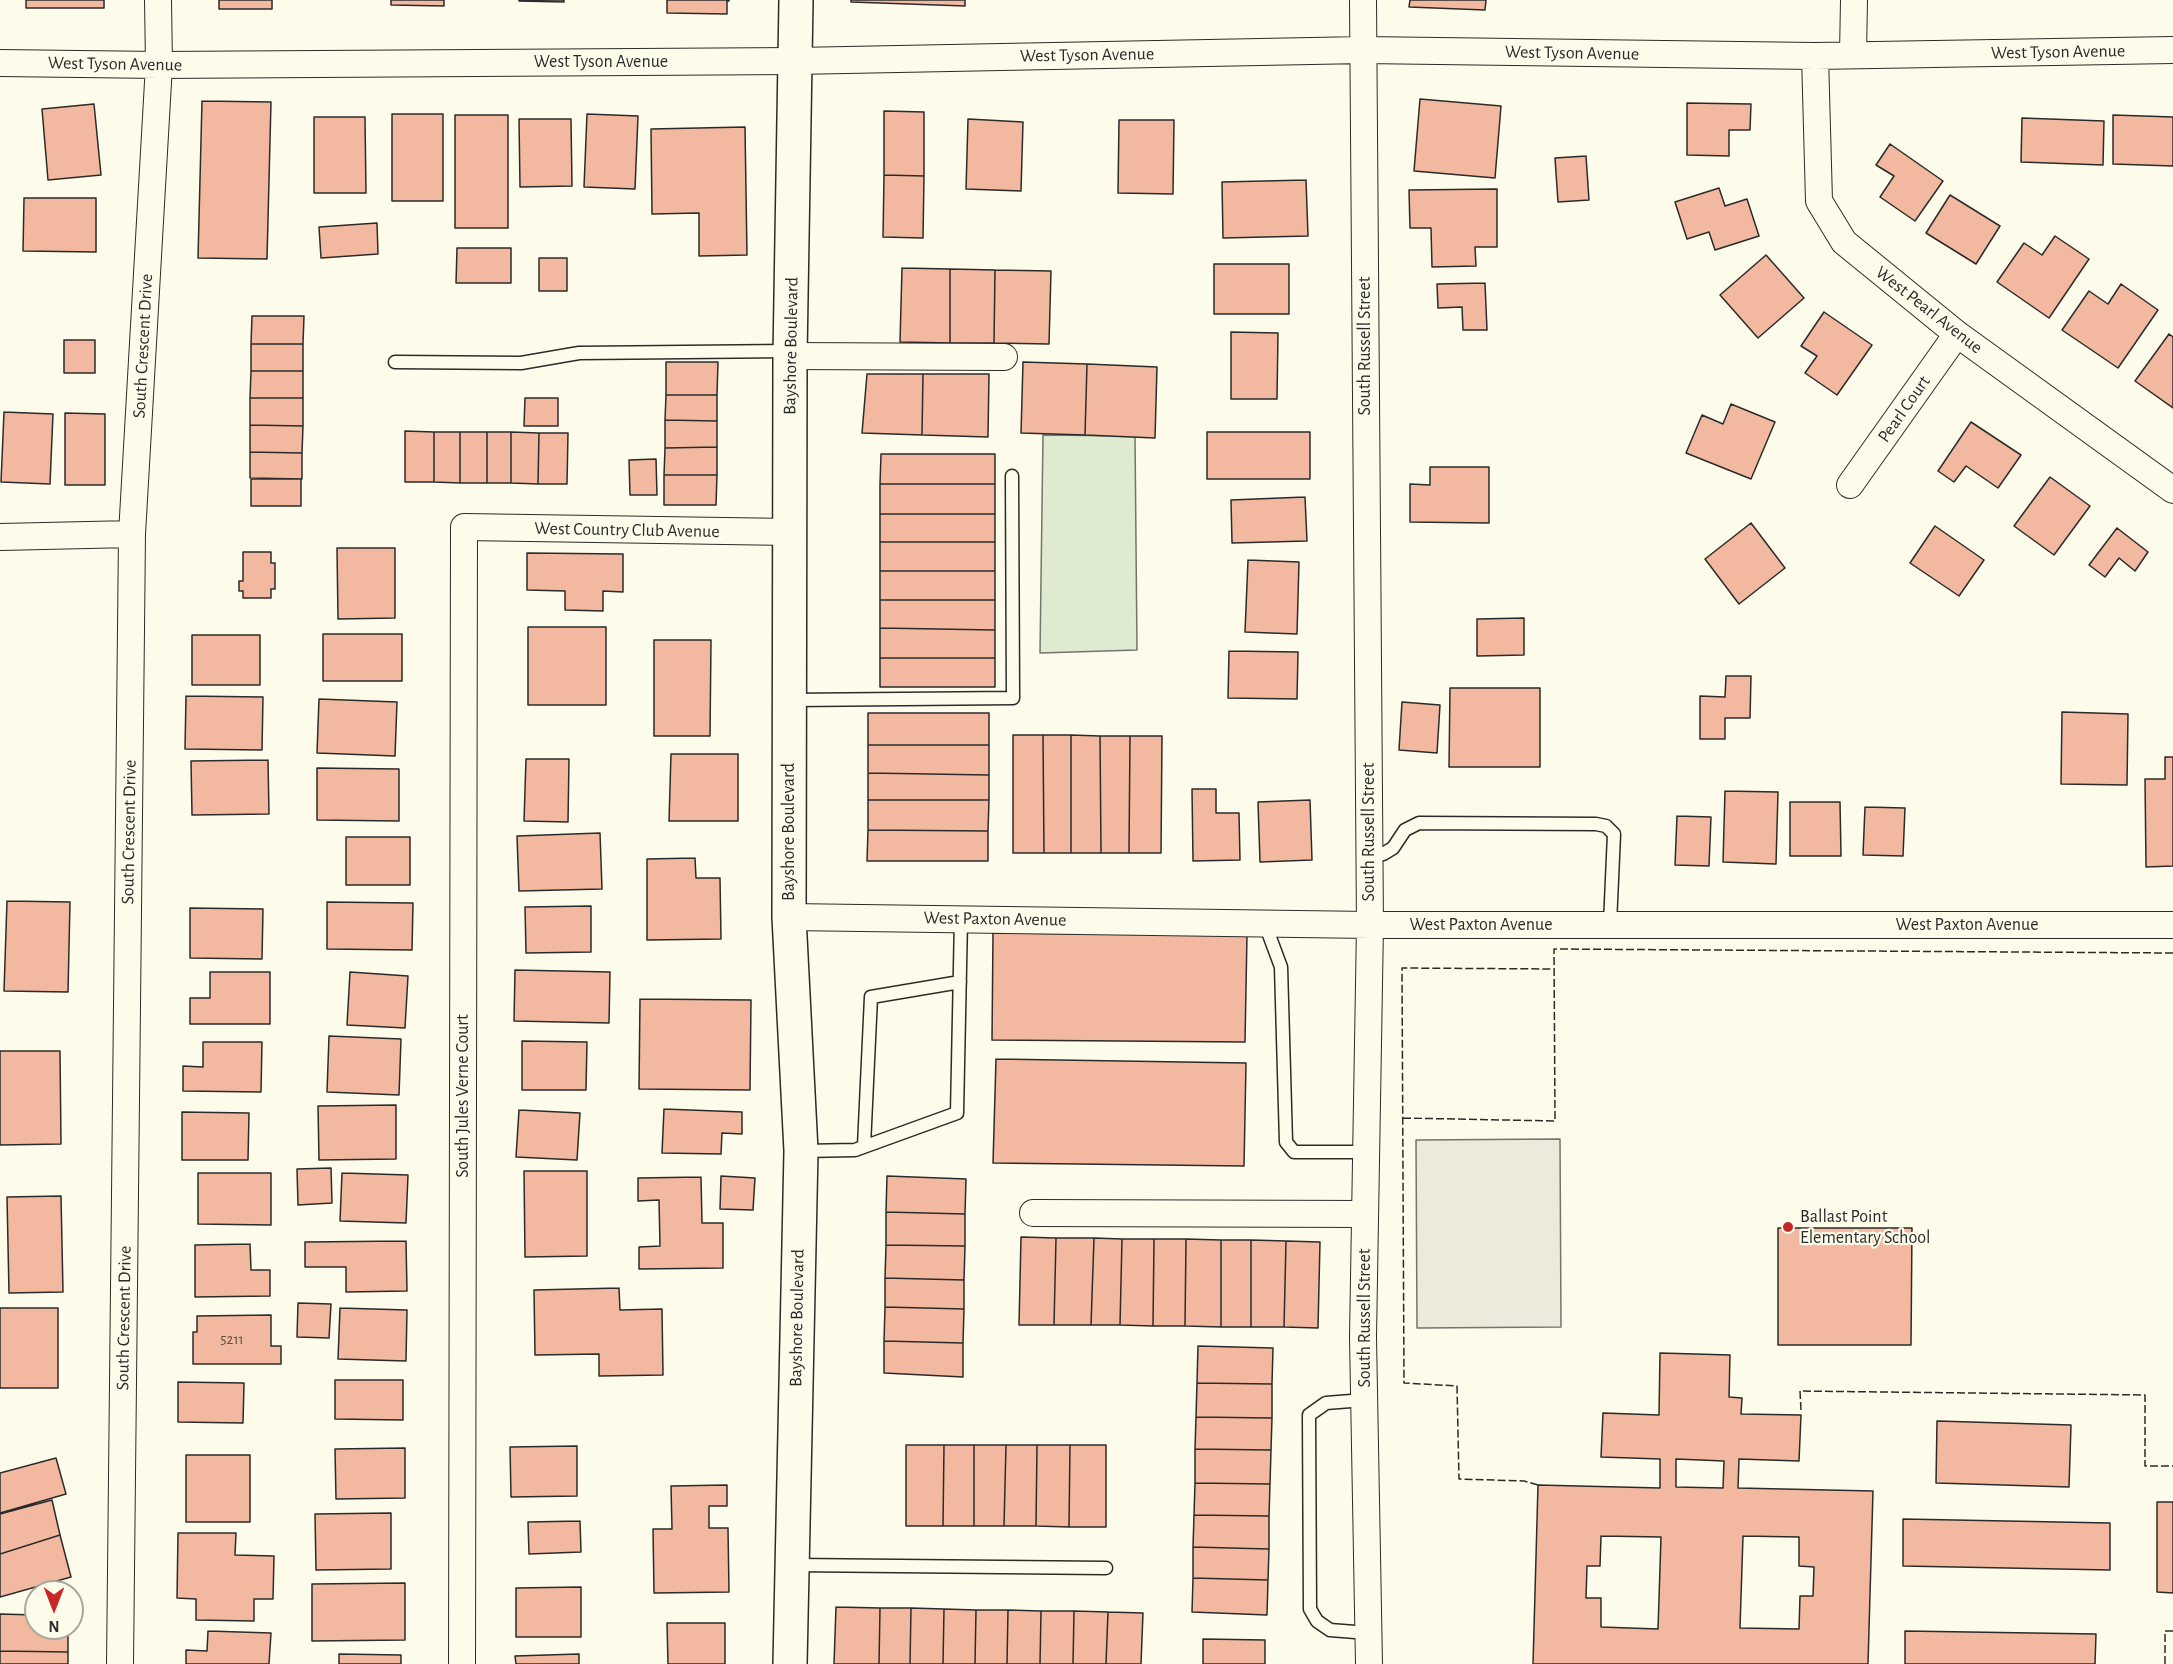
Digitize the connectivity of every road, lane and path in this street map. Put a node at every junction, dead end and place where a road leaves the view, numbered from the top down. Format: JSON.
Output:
{"nodes":[{"id":1,"x":158,"y":0,"type":"edge"},
{"id":2,"x":796,"y":0,"type":"edge"},
{"id":3,"x":1363,"y":0,"type":"edge"},
{"id":4,"x":1854,"y":0,"type":"edge"},
{"id":5,"x":1363,"y":50,"type":"junction"},
{"id":6,"x":2173,"y":50,"type":"edge"},
{"id":7,"x":1853,"y":55,"type":"junction"},
{"id":8,"x":1815,"y":56,"type":"junction"},
{"id":9,"x":795,"y":61,"type":"junction"},
{"id":10,"x":0,"y":63,"type":"edge"},
{"id":11,"x":159,"y":65,"type":"junction"},
{"id":12,"x":1957,"y":334,"type":"junction"},
{"id":13,"x":791,"y":353,"type":"junction"},
{"id":14,"x":1004,"y":357,"type":"dead end"},
{"id":15,"x":394,"y":362,"type":"dead end"},
{"id":16,"x":1012,"y":476,"type":"dead end"},
{"id":17,"x":1850,"y":485,"type":"dead end"},
{"id":18,"x":2173,"y":490,"type":"edge"},
{"id":19,"x":464,"y":527,"type":"joint"},
{"id":20,"x":790,"y":532,"type":"junction"},
{"id":21,"x":132,"y":534,"type":"junction"},
{"id":22,"x":0,"y":537,"type":"edge"},
{"id":23,"x":790,"y":700,"type":"junction"},
{"id":24,"x":1370,"y":855,"type":"junction"},
{"id":25,"x":789,"y":916,"type":"junction"},
{"id":26,"x":961,"y":919,"type":"junction"},
{"id":27,"x":1265,"y":924,"type":"junction"},
{"id":28,"x":1610,"y":924,"type":"junction"},
{"id":29,"x":2173,"y":925,"type":"edge"},
{"id":30,"x":1370,"y":926,"type":"junction"},
{"id":31,"x":960,"y":982,"type":"junction"},
{"id":32,"x":864,"y":1146,"type":"junction"},
{"id":33,"x":801,"y":1151,"type":"junction"},
{"id":34,"x":1366,"y":1152,"type":"junction"},
{"id":35,"x":1034,"y":1213,"type":"dead end"},
{"id":36,"x":1365,"y":1214,"type":"junction"},
{"id":37,"x":1364,"y":1400,"type":"junction"},
{"id":38,"x":792,"y":1565,"type":"junction"},
{"id":39,"x":1106,"y":1568,"type":"dead end"},
{"id":40,"x":1368,"y":1633,"type":"junction"},
{"id":41,"x":120,"y":1664,"type":"edge"},
{"id":42,"x":462,"y":1664,"type":"edge"},
{"id":43,"x":790,"y":1664,"type":"edge"},
{"id":44,"x":1368,"y":1664,"type":"edge"}],
"edges":[{"from":1,"to":11,"type":"street","name":"South Crescent Drive"},
{"from":2,"to":9,"type":"street","name":"Bayshore Boulevard"},
{"from":3,"to":5,"type":"street","name":"South Russell Street"},
{"from":4,"to":7,"type":"street"},
{"from":5,"to":8,"type":"street","name":"West Tyson Avenue"},
{"from":5,"to":9,"type":"street","name":"West Tyson Avenue"},
{"from":5,"to":24,"type":"street","name":"South Russell Street"},
{"from":6,"to":7,"type":"street","name":"West Tyson Avenue"},
{"from":7,"to":8,"type":"street","name":"West Tyson Avenue"},
{"from":8,"to":12,"type":"street","name":"West Pearl Avenue"},
{"from":9,"to":11,"type":"street","name":"West Tyson Avenue"},
{"from":9,"to":13,"type":"street","name":"Bayshore Boulevard"},
{"from":10,"to":11,"type":"street","name":"West Tyson Avenue"},
{"from":11,"to":21,"type":"street","name":"South Crescent Drive"},
{"from":12,"to":17,"type":"street","name":"Pearl Court"},
{"from":12,"to":18,"type":"street","name":"West Pearl Avenue"},
{"from":13,"to":14,"type":"street"},
{"from":13,"to":15,"type":"lane"},
{"from":13,"to":20,"type":"street","name":"Bayshore Boulevard"},
{"from":16,"to":23,"type":"lane"},
{"from":19,"to":20,"type":"street","name":"West Country Club Avenue"},
{"from":19,"to":42,"type":"street","name":"South Jules Verne Court"},
{"from":20,"to":23,"type":"street","name":"Bayshore Boulevard"},
{"from":21,"to":22,"type":"street"},
{"from":21,"to":41,"type":"street","name":"South Crescent Drive"},
{"from":23,"to":25,"type":"street","name":"Bayshore Boulevard"},
{"from":24,"to":28,"type":"lane"},
{"from":24,"to":30,"type":"street","name":"South Russell Street"},
{"from":25,"to":26,"type":"street","name":"West Paxton Avenue"},
{"from":25,"to":33,"type":"street","name":"Bayshore Boulevard"},
{"from":26,"to":27,"type":"street","name":"West Paxton Avenue"},
{"from":26,"to":31,"type":"lane"},
{"from":27,"to":30,"type":"street","name":"West Paxton Avenue"},
{"from":27,"to":34,"type":"lane"},
{"from":28,"to":29,"type":"street","name":"West Paxton Avenue"},
{"from":28,"to":30,"type":"street","name":"West Paxton Avenue"},
{"from":30,"to":34,"type":"street","name":"South Russell Street"},
{"from":31,"to":32,"type":"lane"},
{"from":31,"to":32,"type":"lane"},
{"from":32,"to":33,"type":"lane"},
{"from":33,"to":38,"type":"street","name":"Bayshore Boulevard"},
{"from":34,"to":36,"type":"street","name":"South Russell Street"},
{"from":35,"to":36,"type":"street"},
{"from":36,"to":37,"type":"street","name":"South Russell Street"},
{"from":37,"to":40,"type":"street","name":"South Russell Street"},
{"from":37,"to":40,"type":"lane"},
{"from":38,"to":39,"type":"lane"},
{"from":38,"to":43,"type":"street","name":"Bayshore Boulevard"},
{"from":40,"to":44,"type":"street","name":"South Russell Street"}]}
